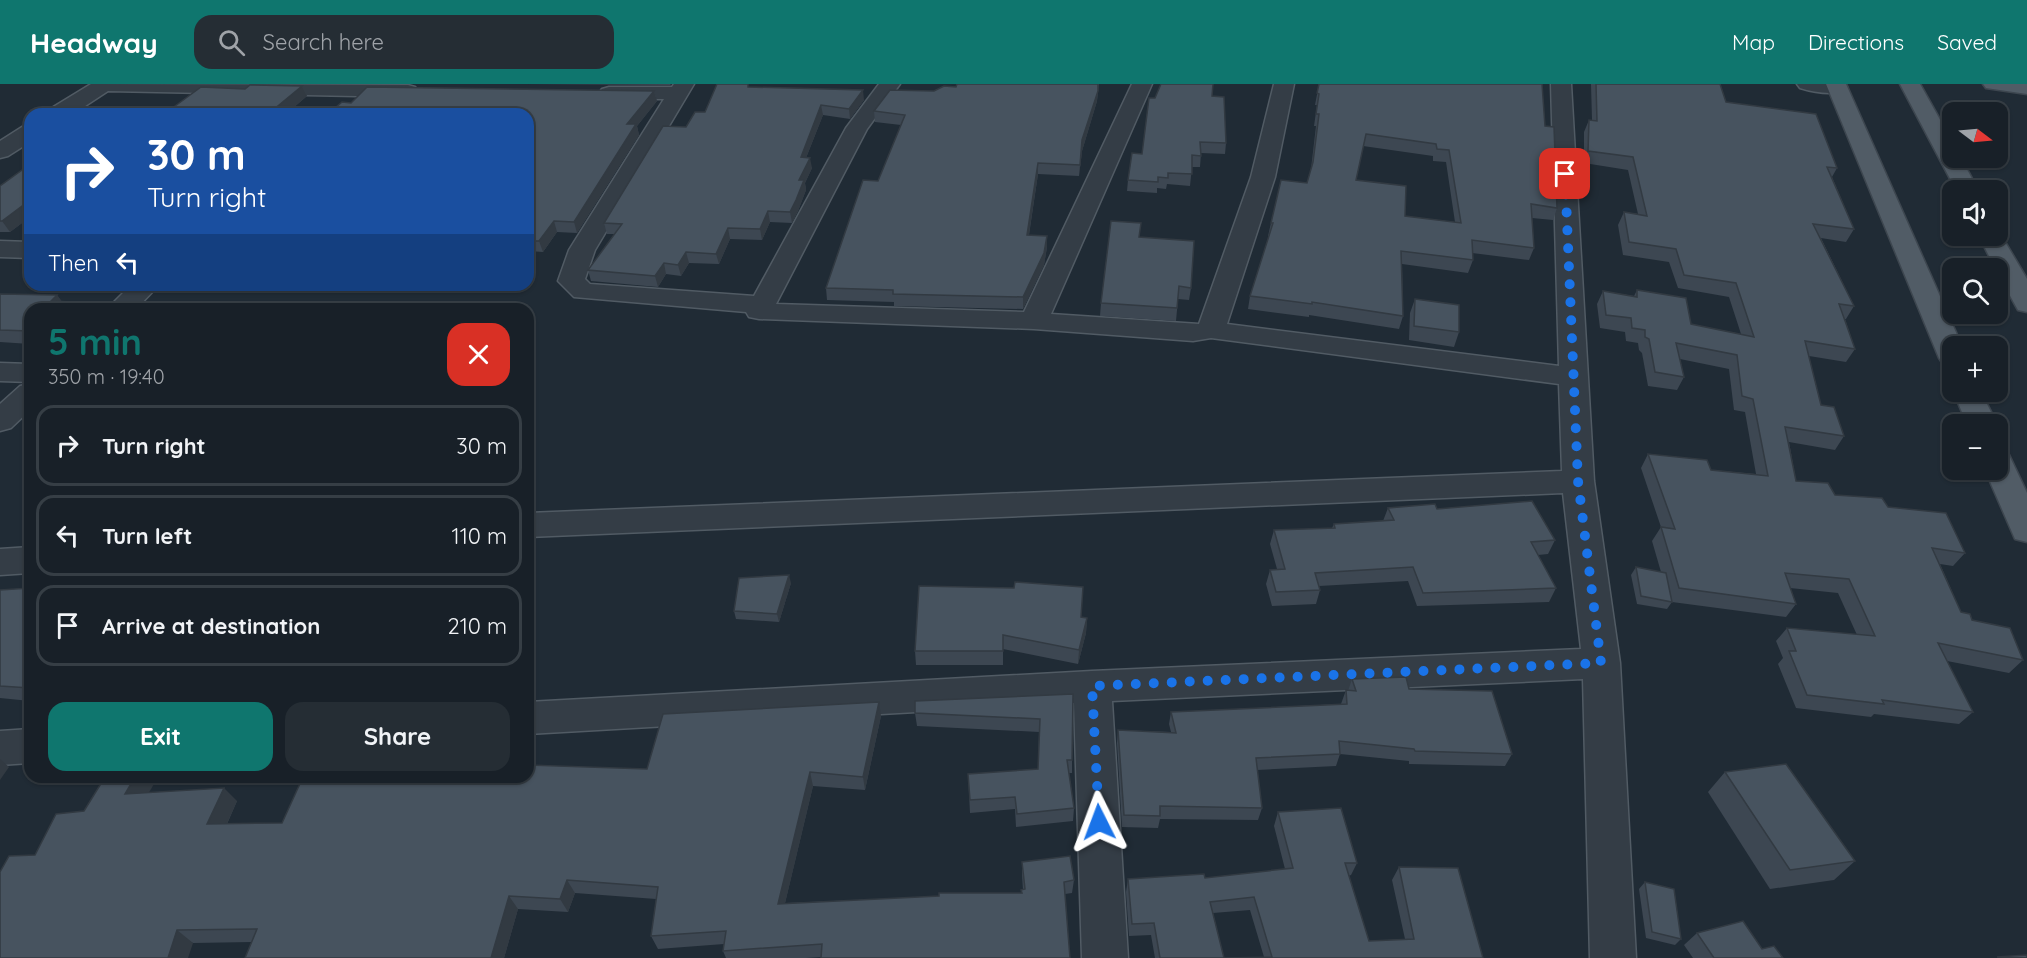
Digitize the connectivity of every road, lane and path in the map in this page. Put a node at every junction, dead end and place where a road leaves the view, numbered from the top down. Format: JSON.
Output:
{"nodes":[{"id":1,"x":890,"y":84,"type":"edge"},
{"id":2,"x":1142,"y":84,"type":"edge"},
{"id":3,"x":1284,"y":84,"type":"edge"},
{"id":4,"x":1561,"y":84,"type":"edge"},
{"id":5,"x":1807,"y":84,"type":"edge"},
{"id":6,"x":1910,"y":84,"type":"edge"},
{"id":7,"x":1993,"y":84,"type":"edge"},
{"id":8,"x":104,"y":85,"type":"edge"},
{"id":9,"x":1836,"y":86,"type":"edge"},
{"id":10,"x":358,"y":87,"type":"edge"},
{"id":11,"x":2027,"y":88,"type":"edge"},
{"id":12,"x":682,"y":89,"type":"edge"},
{"id":13,"x":424,"y":91,"type":"edge"},
{"id":14,"x":587,"y":93,"type":"edge"},
{"id":15,"x":337,"y":106,"type":"edge"},
{"id":16,"x":68,"y":108,"type":"edge"},
{"id":17,"x":24,"y":136,"type":"edge"},
{"id":18,"x":0,"y":151,"type":"edge"},
{"id":19,"x":1962,"y":180,"type":"edge"},
{"id":20,"x":1996,"y":246,"type":"edge"},
{"id":21,"x":0,"y":249,"type":"edge"},
{"id":22,"x":24,"y":250,"type":"edge"},
{"id":23,"x":140,"y":291,"type":"edge"},
{"id":24,"x":126,"y":303,"type":"edge"},
{"id":25,"x":2027,"y":304,"type":"edge"},
{"id":26,"x":762,"y":305,"type":"junction"},
{"id":27,"x":1034,"y":321,"type":"junction"},
{"id":28,"x":1211,"y":330,"type":"junction"},
{"id":29,"x":1944,"y":336,"type":"edge"},
{"id":30,"x":0,"y":372,"type":"edge"},
{"id":31,"x":24,"y":373,"type":"edge"},
{"id":32,"x":1575,"y":377,"type":"junction"},
{"id":33,"x":24,"y":399,"type":"edge"},
{"id":34,"x":0,"y":421,"type":"edge"},
{"id":35,"x":2005,"y":480,"type":"edge"},
{"id":36,"x":1578,"y":481,"type":"junction"},
{"id":37,"x":534,"y":525,"type":"edge"},
{"id":38,"x":2027,"y":530,"type":"edge"},
{"id":39,"x":24,"y":560,"type":"edge"},
{"id":40,"x":0,"y":562,"type":"edge"},
{"id":41,"x":1601,"y":663,"type":"junction"},
{"id":42,"x":1092,"y":686,"type":"junction"},
{"id":43,"x":534,"y":718,"type":"edge"},
{"id":44,"x":24,"y":746,"type":"edge"},
{"id":45,"x":0,"y":748,"type":"edge"},
{"id":46,"x":1105,"y":958,"type":"edge"},
{"id":47,"x":1613,"y":958,"type":"edge"}],
"edges":[{"from":1,"to":26,"type":"street"},
{"from":2,"to":27,"type":"street"},
{"from":3,"to":28,"type":"street"},
{"from":4,"to":32,"type":"street"},
{"from":5,"to":9,"type":"street"},
{"from":6,"to":19,"type":"main road"},
{"from":7,"to":11,"type":"main road"},
{"from":8,"to":10,"type":"street"},
{"from":8,"to":16,"type":"street"},
{"from":9,"to":29,"type":"main road"},
{"from":10,"to":13,"type":"street"},
{"from":10,"to":15,"type":"street"},
{"from":12,"to":14,"type":"street"},
{"from":12,"to":26,"type":"street"},
{"from":17,"to":18,"type":"street"},
{"from":20,"to":25,"type":"main road"},
{"from":21,"to":22,"type":"street"},
{"from":23,"to":24,"type":"street"},
{"from":26,"to":27,"type":"street"},
{"from":27,"to":28,"type":"street"},
{"from":28,"to":32,"type":"street"},
{"from":30,"to":31,"type":"street"},
{"from":32,"to":36,"type":"street"},
{"from":33,"to":34,"type":"street"},
{"from":35,"to":38,"type":"main road"},
{"from":36,"to":37,"type":"street"},
{"from":36,"to":41,"type":"street"},
{"from":39,"to":40,"type":"street"},
{"from":41,"to":42,"type":"street"},
{"from":41,"to":47,"type":"street"},
{"from":42,"to":43,"type":"street"},
{"from":42,"to":46,"type":"street"},
{"from":44,"to":45,"type":"street"}]}
